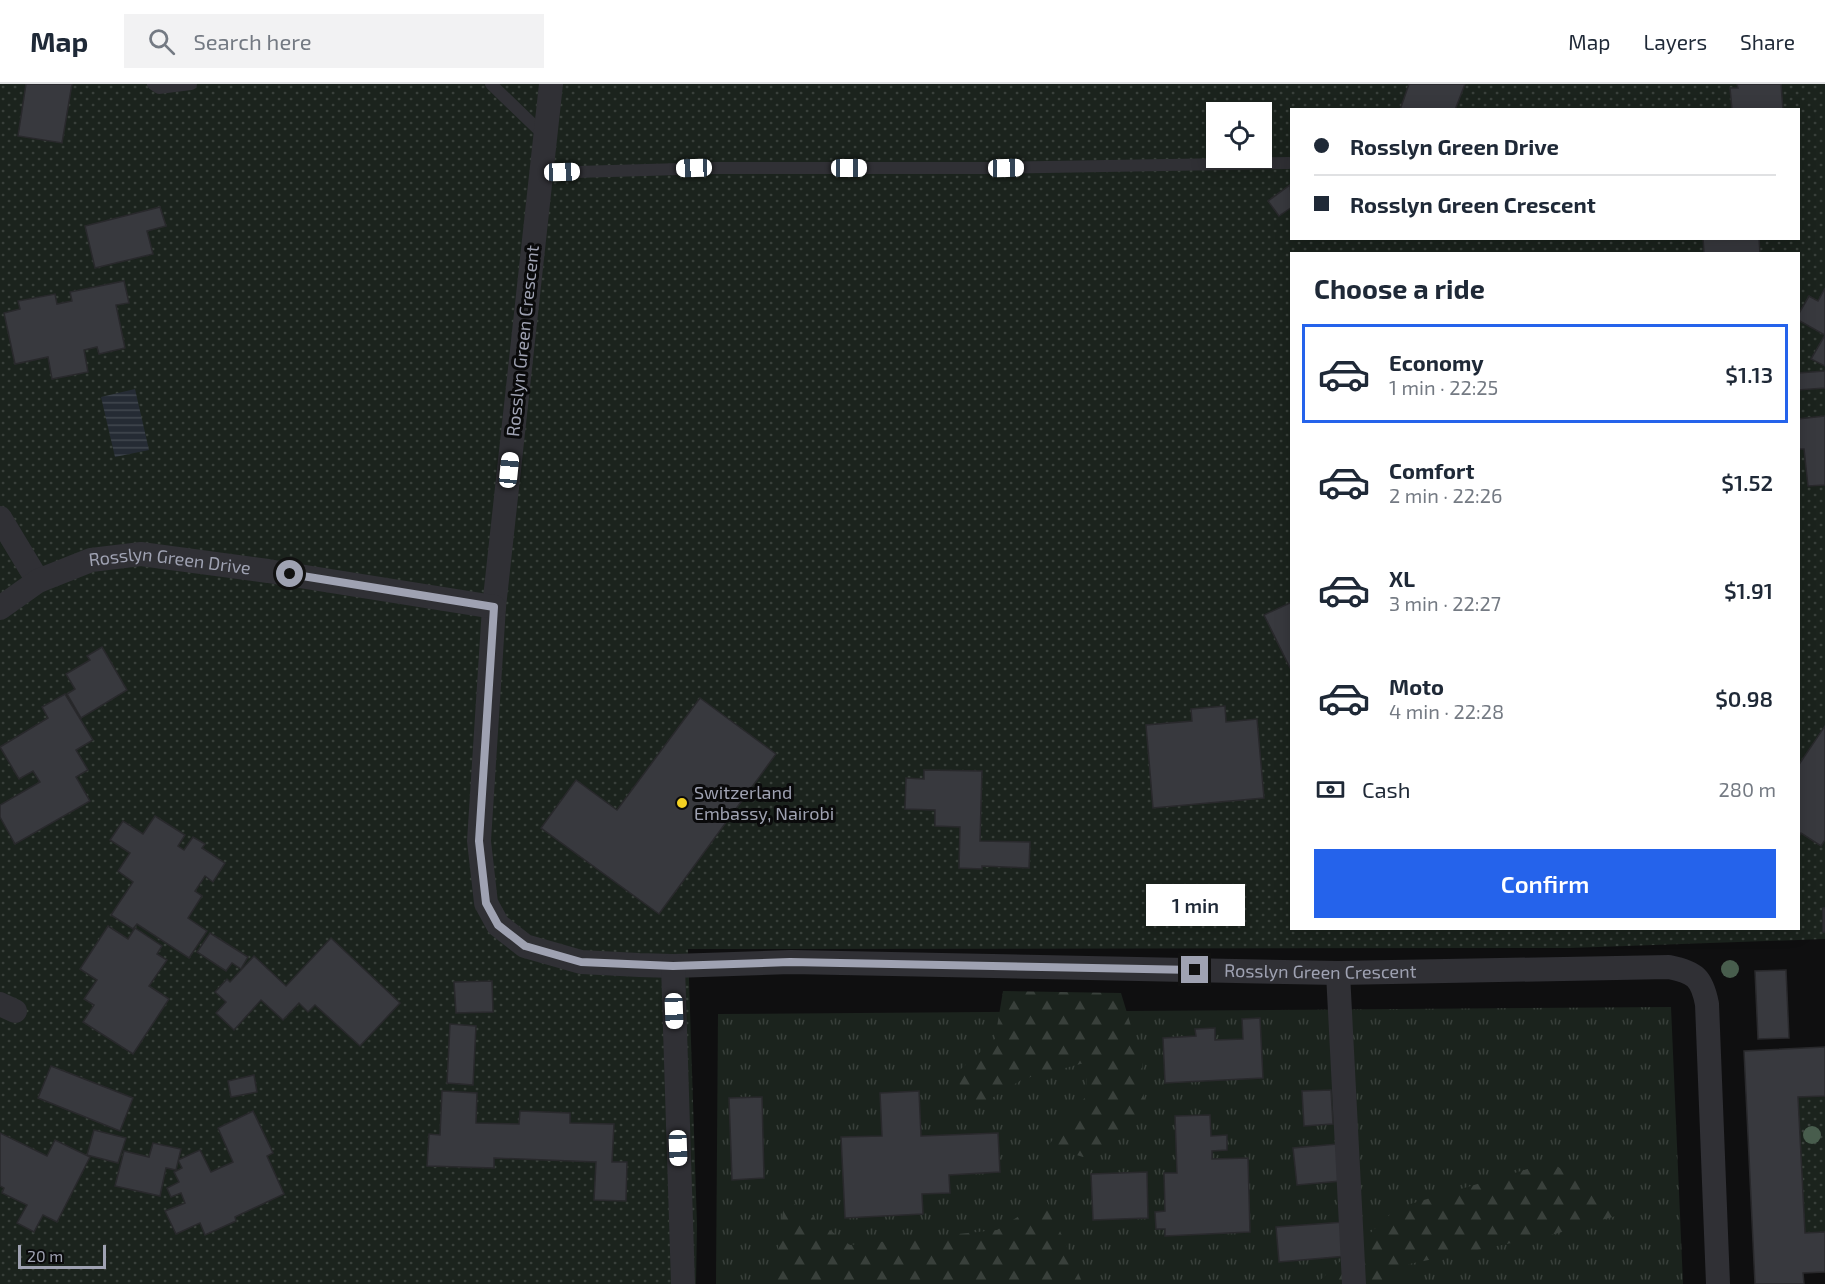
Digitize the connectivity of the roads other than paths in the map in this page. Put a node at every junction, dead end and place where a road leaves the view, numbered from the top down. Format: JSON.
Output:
{"nodes":[{"id":1,"x":153,"y":84,"type":"edge"},
{"id":2,"x":191,"y":84,"type":"edge"},
{"id":3,"x":491,"y":84,"type":"edge"},
{"id":4,"x":551,"y":84,"type":"edge"},
{"id":5,"x":546,"y":137,"type":"junction"},
{"id":6,"x":1289,"y":163,"type":"dead end"},
{"id":7,"x":541,"y":173,"type":"junction"},
{"id":8,"x":0,"y":518,"type":"edge"},
{"id":9,"x":38,"y":581,"type":"junction"},
{"id":10,"x":494,"y":607,"type":"junction"},
{"id":11,"x":0,"y":608,"type":"edge"},
{"id":12,"x":673,"y":966,"type":"junction"},
{"id":13,"x":1338,"y":973,"type":"junction"},
{"id":14,"x":682,"y":1284,"type":"edge"},
{"id":15,"x":1354,"y":1284,"type":"edge"},
{"id":16,"x":1718,"y":1284,"type":"edge"}],
"edges":[{"from":1,"to":2,"type":"lane"},
{"from":3,"to":5,"type":"lane"},
{"from":4,"to":5,"type":"street","name":"Rosslyn Green Crescent"},
{"from":5,"to":7,"type":"street","name":"Rosslyn Green Crescent"},
{"from":6,"to":7,"type":"lane"},
{"from":7,"to":10,"type":"street","name":"Rosslyn Green Crescent"},
{"from":8,"to":9,"type":"street"},
{"from":9,"to":10,"type":"street","name":"Rosslyn Green Drive"},
{"from":9,"to":11,"type":"street","name":"Rosslyn Green Drive"},
{"from":10,"to":12,"type":"street","name":"Rosslyn Green Crescent"},
{"from":12,"to":13,"type":"street","name":"Rosslyn Green Crescent"},
{"from":12,"to":14,"type":"street"},
{"from":13,"to":15,"type":"street"},
{"from":13,"to":16,"type":"street","name":"Rosslyn Green Crescent"}]}
